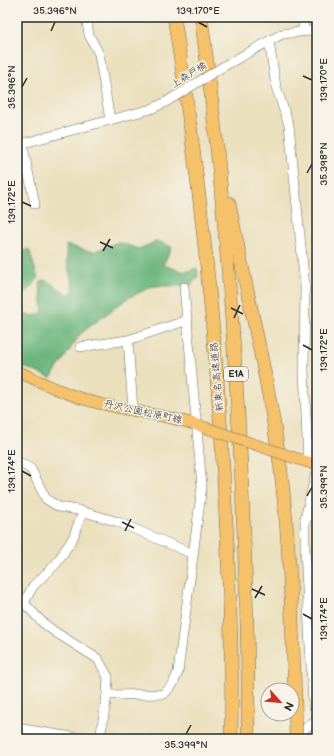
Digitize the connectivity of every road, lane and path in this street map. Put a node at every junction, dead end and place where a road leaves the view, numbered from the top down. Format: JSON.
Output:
{"nodes":[{"id":1,"x":86,"y":17,"type":"edge"},
{"id":2,"x":174,"y":17,"type":"edge"},
{"id":3,"x":201,"y":17,"type":"edge"},
{"id":4,"x":304,"y":17,"type":"edge"},
{"id":5,"x":317,"y":30,"type":"edge"},
{"id":6,"x":303,"y":31,"type":"junction"},
{"id":7,"x":269,"y":40,"type":"junction"},
{"id":8,"x":110,"y":120,"type":"junction"},
{"id":9,"x":217,"y":141,"type":"junction"},
{"id":10,"x":19,"y":144,"type":"edge"},
{"id":11,"x":35,"y":204,"type":"dead end"},
{"id":12,"x":184,"y":287,"type":"dead end"},
{"id":13,"x":188,"y":320,"type":"junction"},
{"id":14,"x":128,"y":340,"type":"junction"},
{"id":15,"x":80,"y":347,"type":"dead end"},
{"id":16,"x":17,"y":371,"type":"edge"},
{"id":17,"x":133,"y":410,"type":"junction"},
{"id":18,"x":201,"y":426,"type":"junction"},
{"id":19,"x":17,"y":461,"type":"edge"},
{"id":20,"x":314,"y":465,"type":"edge"},
{"id":21,"x":83,"y":511,"type":"junction"},
{"id":22,"x":317,"y":512,"type":"edge"},
{"id":23,"x":305,"y":519,"type":"junction"},
{"id":24,"x":193,"y":554,"type":"junction"},
{"id":25,"x":20,"y":601,"type":"edge"},
{"id":26,"x":107,"y":695,"type":"junction"},
{"id":27,"x":313,"y":705,"type":"dead end"},
{"id":28,"x":317,"y":719,"type":"edge"},
{"id":29,"x":17,"y":728,"type":"edge"},
{"id":30,"x":231,"y":735,"type":"edge"},
{"id":31,"x":248,"y":735,"type":"edge"},
{"id":32,"x":84,"y":739,"type":"edge"},
{"id":33,"x":100,"y":739,"type":"edge"},
{"id":34,"x":292,"y":739,"type":"edge"},
{"id":35,"x":296,"y":739,"type":"edge"}],
"edges":[{"from":1,"to":8,"type":"street"},
{"from":2,"to":30,"type":"highway","name":"新東名高速道路","number":"E1A"},
{"from":3,"to":9,"type":"highway","name":"新東名高速道路","number":"E1A"},
{"from":4,"to":6,"type":"street"},
{"from":5,"to":6,"type":"street","name":"上森戸橋"},
{"from":6,"to":7,"type":"street","name":"上森戸橋"},
{"from":7,"to":8,"type":"street","name":"上森戸橋","bridge":true},
{"from":7,"to":20,"type":"street"},
{"from":8,"to":10,"type":"street","name":"上森戸橋"},
{"from":9,"to":31,"type":"highway","name":"新東名高速道路","number":"E1A"},
{"from":9,"to":35,"type":"highway","bridge":true},
{"from":10,"to":11,"type":"street"},
{"from":12,"to":13,"type":"street"},
{"from":13,"to":14,"type":"street"},
{"from":13,"to":18,"type":"street"},
{"from":14,"to":15,"type":"street"},
{"from":14,"to":17,"type":"street"},
{"from":16,"to":17,"type":"main road","name":"丹沢公園松原町線"},
{"from":17,"to":18,"type":"main road","name":"丹沢公園松原町線"},
{"from":18,"to":20,"type":"main road","name":"丹沢公園松原町線","bridge":true},
{"from":18,"to":24,"type":"street"},
{"from":19,"to":21,"type":"street"},
{"from":20,"to":23,"type":"street"},
{"from":21,"to":24,"type":"street"},
{"from":21,"to":25,"type":"street"},
{"from":22,"to":23,"type":"street"},
{"from":23,"to":27,"type":"street"},
{"from":24,"to":26,"type":"street"},
{"from":25,"to":26,"type":"street"},
{"from":26,"to":33,"type":"street"},
{"from":28,"to":34,"type":"street"},
{"from":29,"to":32,"type":"street"}]}
